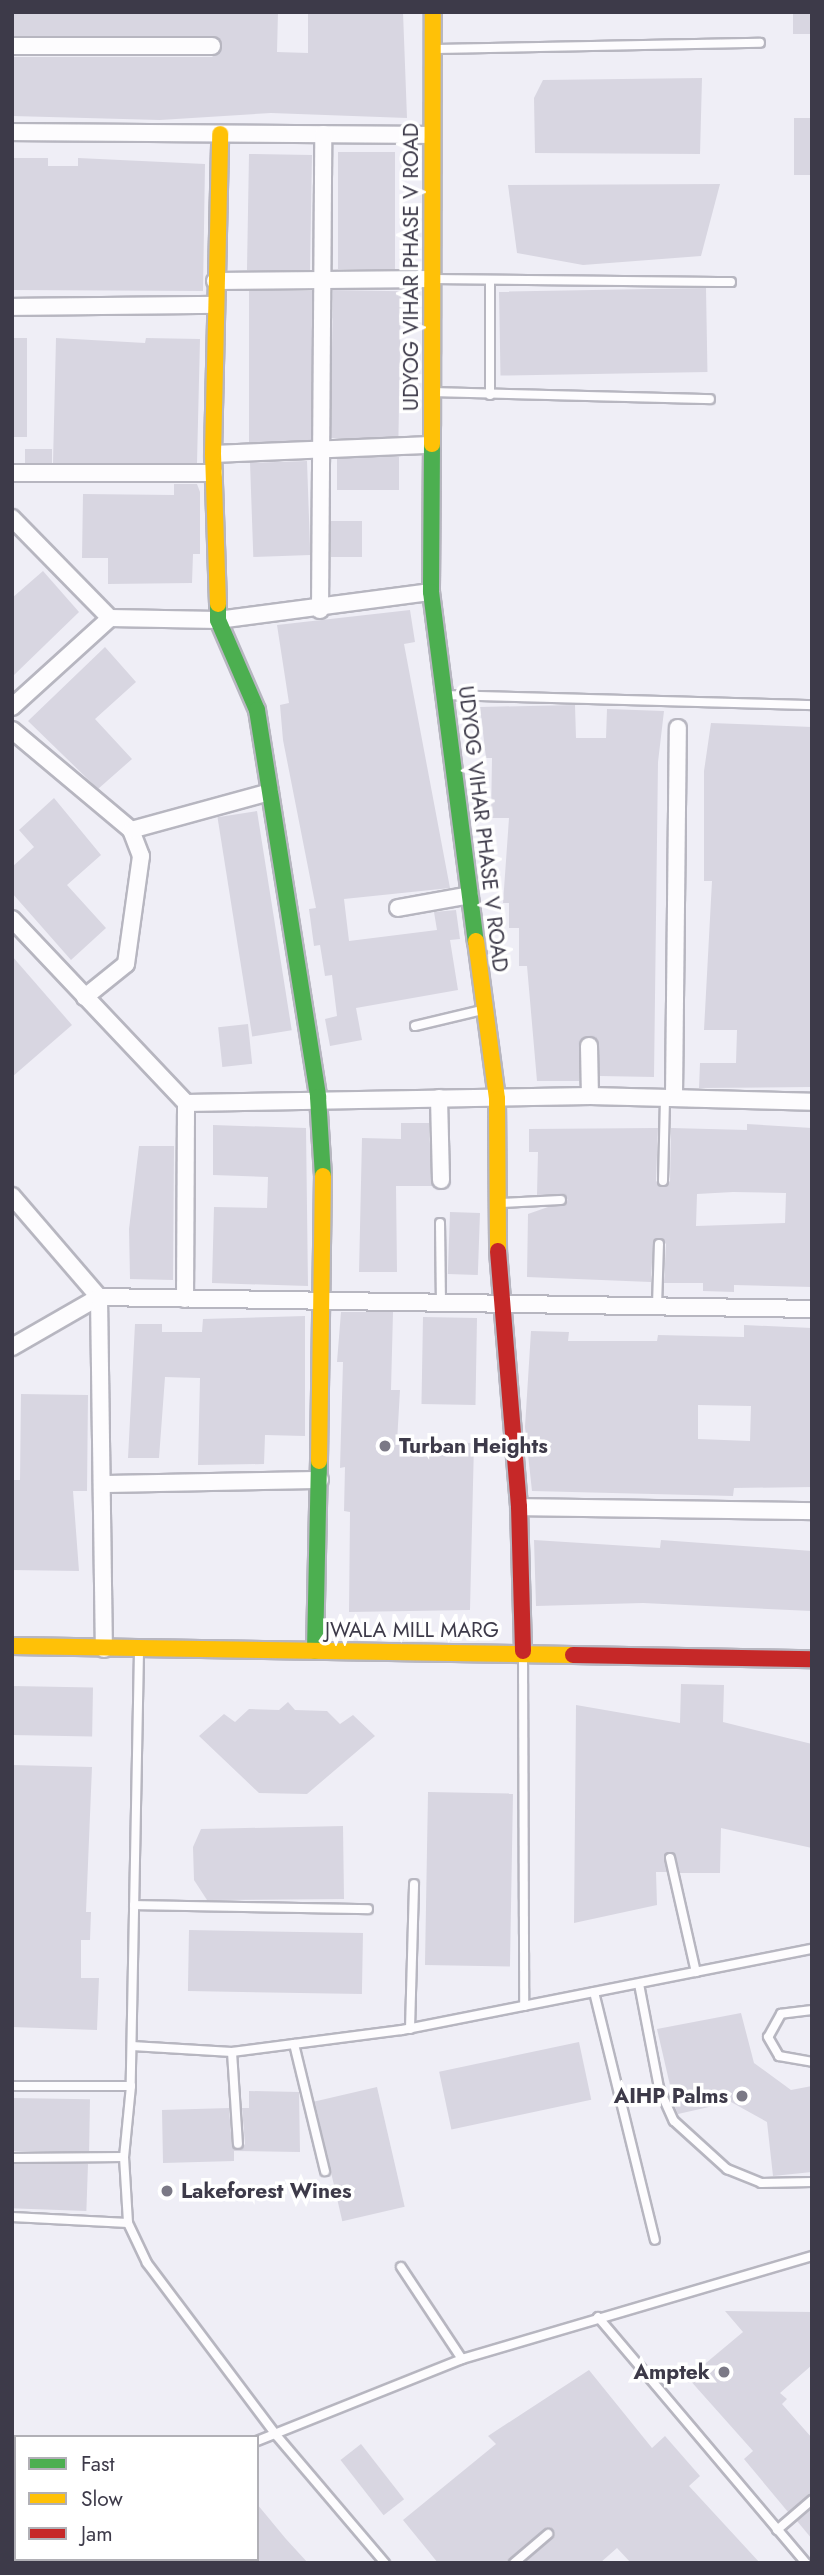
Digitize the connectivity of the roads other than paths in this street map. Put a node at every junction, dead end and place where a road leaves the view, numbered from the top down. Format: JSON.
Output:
{"nodes":[{"id":1,"x":433,"y":12,"type":"edge"},
{"id":2,"x":760,"y":43,"type":"dead end"},
{"id":3,"x":12,"y":46,"type":"edge"},
{"id":4,"x":212,"y":46,"type":"dead end"},
{"id":5,"x":433,"y":49,"type":"junction"},
{"id":6,"x":12,"y":132,"type":"edge"},
{"id":7,"x":220,"y":134,"type":"junction"},
{"id":8,"x":323,"y":134,"type":"junction"},
{"id":9,"x":432,"y":135,"type":"junction"},
{"id":10,"x":324,"y":279,"type":"junction"},
{"id":11,"x":432,"y":279,"type":"junction"},
{"id":12,"x":215,"y":281,"type":"junction"},
{"id":13,"x":490,"y":281,"type":"junction"},
{"id":14,"x":731,"y":282,"type":"dead end"},
{"id":15,"x":215,"y":305,"type":"junction"},
{"id":16,"x":12,"y":307,"type":"edge"},
{"id":17,"x":432,"y":392,"type":"junction"},
{"id":18,"x":490,"y":395,"type":"junction"},
{"id":19,"x":710,"y":399,"type":"dead end"},
{"id":20,"x":432,"y":445,"type":"junction"},
{"id":21,"x":323,"y":449,"type":"junction"},
{"id":22,"x":213,"y":454,"type":"junction"},
{"id":23,"x":12,"y":473,"type":"edge"},
{"id":24,"x":214,"y":473,"type":"junction"},
{"id":25,"x":12,"y":518,"type":"edge"},
{"id":26,"x":431,"y":592,"type":"junction"},
{"id":27,"x":320,"y":610,"type":"junction"},
{"id":28,"x":110,"y":618,"type":"junction"},
{"id":29,"x":218,"y":621,"type":"junction"},
{"id":30,"x":444,"y":695,"type":"junction"},
{"id":31,"x":812,"y":705,"type":"edge"},
{"id":32,"x":12,"y":707,"type":"edge"},
{"id":33,"x":678,"y":728,"type":"dead end"},
{"id":34,"x":12,"y":730,"type":"edge"},
{"id":35,"x":270,"y":792,"type":"junction"},
{"id":36,"x":131,"y":830,"type":"junction"},
{"id":37,"x":470,"y":895,"type":"junction"},
{"id":38,"x":398,"y":908,"type":"dead end"},
{"id":39,"x":12,"y":919,"type":"edge"},
{"id":40,"x":85,"y":997,"type":"junction"},
{"id":41,"x":485,"y":1010,"type":"junction"},
{"id":42,"x":415,"y":1026,"type":"dead end"},
{"id":43,"x":589,"y":1046,"type":"dead end"},
{"id":44,"x":590,"y":1096,"type":"junction"},
{"id":45,"x":670,"y":1096,"type":"junction"},
{"id":46,"x":318,"y":1097,"type":"junction"},
{"id":47,"x":439,"y":1098,"type":"junction"},
{"id":48,"x":497,"y":1099,"type":"junction"},
{"id":49,"x":812,"y":1102,"type":"edge"},
{"id":50,"x":186,"y":1103,"type":"junction"},
{"id":51,"x":441,"y":1180,"type":"dead end"},
{"id":52,"x":663,"y":1181,"type":"dead end"},
{"id":53,"x":12,"y":1196,"type":"edge"},
{"id":54,"x":561,"y":1200,"type":"dead end"},
{"id":55,"x":498,"y":1203,"type":"junction"},
{"id":56,"x":440,"y":1223,"type":"dead end"},
{"id":57,"x":659,"y":1244,"type":"dead end"},
{"id":58,"x":99,"y":1297,"type":"junction"},
{"id":59,"x":185,"y":1299,"type":"junction"},
{"id":60,"x":326,"y":1300,"type":"junction"},
{"id":61,"x":441,"y":1300,"type":"junction"},
{"id":62,"x":499,"y":1302,"type":"junction"},
{"id":63,"x":657,"y":1306,"type":"junction"},
{"id":64,"x":812,"y":1309,"type":"edge"},
{"id":65,"x":12,"y":1347,"type":"edge"},
{"id":66,"x":320,"y":1480,"type":"junction"},
{"id":67,"x":102,"y":1484,"type":"junction"},
{"id":68,"x":519,"y":1507,"type":"junction"},
{"id":69,"x":812,"y":1511,"type":"edge"},
{"id":70,"x":12,"y":1646,"type":"edge"},
{"id":71,"x":104,"y":1649,"type":"junction"},
{"id":72,"x":139,"y":1651,"type":"junction"},
{"id":73,"x":315,"y":1651,"type":"junction"},
{"id":74,"x":523,"y":1651,"type":"junction"},
{"id":75,"x":812,"y":1658,"type":"edge"},
{"id":76,"x":670,"y":1858,"type":"dead end"},
{"id":77,"x":414,"y":1884,"type":"dead end"},
{"id":78,"x":134,"y":1905,"type":"junction"},
{"id":79,"x":368,"y":1909,"type":"dead end"},
{"id":80,"x":812,"y":1949,"type":"edge"},
{"id":81,"x":696,"y":1972,"type":"junction"},
{"id":82,"x":639,"y":1984,"type":"junction"},
{"id":83,"x":594,"y":1992,"type":"junction"},
{"id":84,"x":524,"y":2006,"type":"junction"},
{"id":85,"x":812,"y":2010,"type":"edge"},
{"id":86,"x":410,"y":2029,"type":"junction"},
{"id":87,"x":294,"y":2044,"type":"junction"},
{"id":88,"x":132,"y":2046,"type":"junction"},
{"id":89,"x":232,"y":2052,"type":"junction"},
{"id":90,"x":812,"y":2063,"type":"edge"},
{"id":91,"x":12,"y":2086,"type":"edge"},
{"id":92,"x":131,"y":2086,"type":"junction"},
{"id":93,"x":238,"y":2144,"type":"dead end"},
{"id":94,"x":124,"y":2157,"type":"junction"},
{"id":95,"x":12,"y":2158,"type":"edge"},
{"id":96,"x":325,"y":2171,"type":"dead end"},
{"id":97,"x":812,"y":2182,"type":"edge"},
{"id":98,"x":12,"y":2217,"type":"edge"},
{"id":99,"x":128,"y":2223,"type":"junction"},
{"id":100,"x":655,"y":2240,"type":"dead end"},
{"id":101,"x":812,"y":2256,"type":"edge"},
{"id":102,"x":401,"y":2267,"type":"dead end"},
{"id":103,"x":598,"y":2318,"type":"junction"},
{"id":104,"x":462,"y":2359,"type":"junction"},
{"id":105,"x":276,"y":2435,"type":"junction"},
{"id":106,"x":259,"y":2440,"type":"edge"},
{"id":107,"x":812,"y":2500,"type":"edge"},
{"id":108,"x":777,"y":2530,"type":"junction"},
{"id":109,"x":548,"y":2534,"type":"dead end"},
{"id":110,"x":806,"y":2562,"type":"edge"},
{"id":111,"x":385,"y":2563,"type":"edge"},
{"id":112,"x":514,"y":2563,"type":"edge"}],
"edges":[{"from":1,"to":5,"type":"street","name":"UDYOG VIHAR PHASE V ROAD"},
{"from":2,"to":5,"type":"lane"},
{"from":3,"to":4,"type":"street"},
{"from":5,"to":9,"type":"street","name":"UDYOG VIHAR PHASE V ROAD"},
{"from":6,"to":7,"type":"street"},
{"from":7,"to":8,"type":"street"},
{"from":7,"to":12,"type":"street"},
{"from":8,"to":9,"type":"street"},
{"from":8,"to":10,"type":"street"},
{"from":9,"to":11,"type":"street","name":"UDYOG VIHAR PHASE V ROAD"},
{"from":10,"to":11,"type":"street"},
{"from":10,"to":12,"type":"street"},
{"from":10,"to":21,"type":"street"},
{"from":11,"to":13,"type":"lane"},
{"from":11,"to":17,"type":"street","name":"UDYOG VIHAR PHASE V ROAD"},
{"from":12,"to":15,"type":"street"},
{"from":13,"to":14,"type":"lane"},
{"from":13,"to":18,"type":"lane"},
{"from":15,"to":16,"type":"street"},
{"from":15,"to":22,"type":"street"},
{"from":17,"to":18,"type":"lane"},
{"from":17,"to":20,"type":"street","name":"UDYOG VIHAR PHASE V ROAD"},
{"from":18,"to":19,"type":"lane"},
{"from":20,"to":21,"type":"street"},
{"from":20,"to":26,"type":"street","name":"UDYOG VIHAR PHASE V ROAD"},
{"from":21,"to":22,"type":"street"},
{"from":21,"to":27,"type":"street"},
{"from":22,"to":24,"type":"street"},
{"from":23,"to":24,"type":"street"},
{"from":24,"to":29,"type":"street"},
{"from":25,"to":28,"type":"street"},
{"from":26,"to":27,"type":"street"},
{"from":26,"to":30,"type":"street","name":"UDYOG VIHAR PHASE V ROAD"},
{"from":27,"to":29,"type":"street"},
{"from":28,"to":29,"type":"street"},
{"from":28,"to":32,"type":"street"},
{"from":29,"to":35,"type":"street"},
{"from":30,"to":31,"type":"lane"},
{"from":30,"to":37,"type":"street","name":"UDYOG VIHAR PHASE V ROAD"},
{"from":33,"to":45,"type":"street"},
{"from":34,"to":36,"type":"street"},
{"from":35,"to":36,"type":"street"},
{"from":35,"to":46,"type":"street"},
{"from":36,"to":40,"type":"street"},
{"from":37,"to":38,"type":"street"},
{"from":37,"to":41,"type":"street","name":"UDYOG VIHAR PHASE V ROAD"},
{"from":39,"to":40,"type":"street"},
{"from":40,"to":50,"type":"street"},
{"from":41,"to":42,"type":"lane"},
{"from":41,"to":48,"type":"street","name":"UDYOG VIHAR PHASE V ROAD"},
{"from":43,"to":44,"type":"street"},
{"from":44,"to":45,"type":"street"},
{"from":44,"to":48,"type":"street"},
{"from":45,"to":49,"type":"street"},
{"from":45,"to":52,"type":"lane"},
{"from":46,"to":47,"type":"street"},
{"from":46,"to":50,"type":"street"},
{"from":46,"to":60,"type":"street"},
{"from":47,"to":48,"type":"street"},
{"from":47,"to":51,"type":"street"},
{"from":48,"to":55,"type":"street","name":"UDYOG VIHAR PHASE V ROAD"},
{"from":50,"to":59,"type":"street"},
{"from":53,"to":58,"type":"street"},
{"from":54,"to":55,"type":"lane"},
{"from":55,"to":62,"type":"street","name":"UDYOG VIHAR PHASE V ROAD"},
{"from":56,"to":61,"type":"lane"},
{"from":57,"to":63,"type":"lane"},
{"from":58,"to":59,"type":"street"},
{"from":58,"to":65,"type":"street"},
{"from":58,"to":67,"type":"street"},
{"from":59,"to":60,"type":"street"},
{"from":60,"to":61,"type":"street"},
{"from":60,"to":66,"type":"street"},
{"from":61,"to":62,"type":"street"},
{"from":62,"to":63,"type":"street"},
{"from":62,"to":68,"type":"street","name":"UDYOG VIHAR PHASE V ROAD"},
{"from":63,"to":64,"type":"street"},
{"from":66,"to":67,"type":"street"},
{"from":66,"to":73,"type":"street"},
{"from":67,"to":71,"type":"street"},
{"from":68,"to":69,"type":"street"},
{"from":68,"to":74,"type":"street","name":"UDYOG VIHAR PHASE V ROAD"},
{"from":70,"to":71,"type":"street","name":"JWALA MILL MARG"},
{"from":71,"to":72,"type":"street","name":"JWALA MILL MARG"},
{"from":72,"to":73,"type":"street","name":"JWALA MILL MARG"},
{"from":72,"to":78,"type":"lane"},
{"from":73,"to":74,"type":"street","name":"JWALA MILL MARG"},
{"from":74,"to":75,"type":"street","name":"JWALA MILL MARG"},
{"from":74,"to":84,"type":"lane"},
{"from":76,"to":81,"type":"lane"},
{"from":77,"to":86,"type":"lane"},
{"from":78,"to":79,"type":"lane"},
{"from":78,"to":88,"type":"lane"},
{"from":80,"to":81,"type":"lane"},
{"from":81,"to":82,"type":"lane"},
{"from":82,"to":83,"type":"lane"},
{"from":82,"to":97,"type":"lane"},
{"from":83,"to":84,"type":"lane"},
{"from":83,"to":100,"type":"lane"},
{"from":84,"to":86,"type":"lane"},
{"from":85,"to":90,"type":"lane"},
{"from":86,"to":87,"type":"lane"},
{"from":87,"to":89,"type":"lane"},
{"from":87,"to":96,"type":"lane"},
{"from":88,"to":89,"type":"lane"},
{"from":88,"to":92,"type":"lane"},
{"from":89,"to":93,"type":"lane"},
{"from":91,"to":92,"type":"lane"},
{"from":92,"to":94,"type":"lane"},
{"from":94,"to":95,"type":"lane"},
{"from":94,"to":99,"type":"lane"},
{"from":98,"to":99,"type":"lane"},
{"from":99,"to":105,"type":"lane"},
{"from":101,"to":103,"type":"lane"},
{"from":102,"to":104,"type":"lane"},
{"from":103,"to":104,"type":"lane"},
{"from":103,"to":108,"type":"lane"},
{"from":104,"to":105,"type":"lane"},
{"from":105,"to":106,"type":"lane"},
{"from":105,"to":111,"type":"lane"},
{"from":107,"to":108,"type":"lane"},
{"from":108,"to":110,"type":"lane"},
{"from":109,"to":112,"type":"lane"}]}
